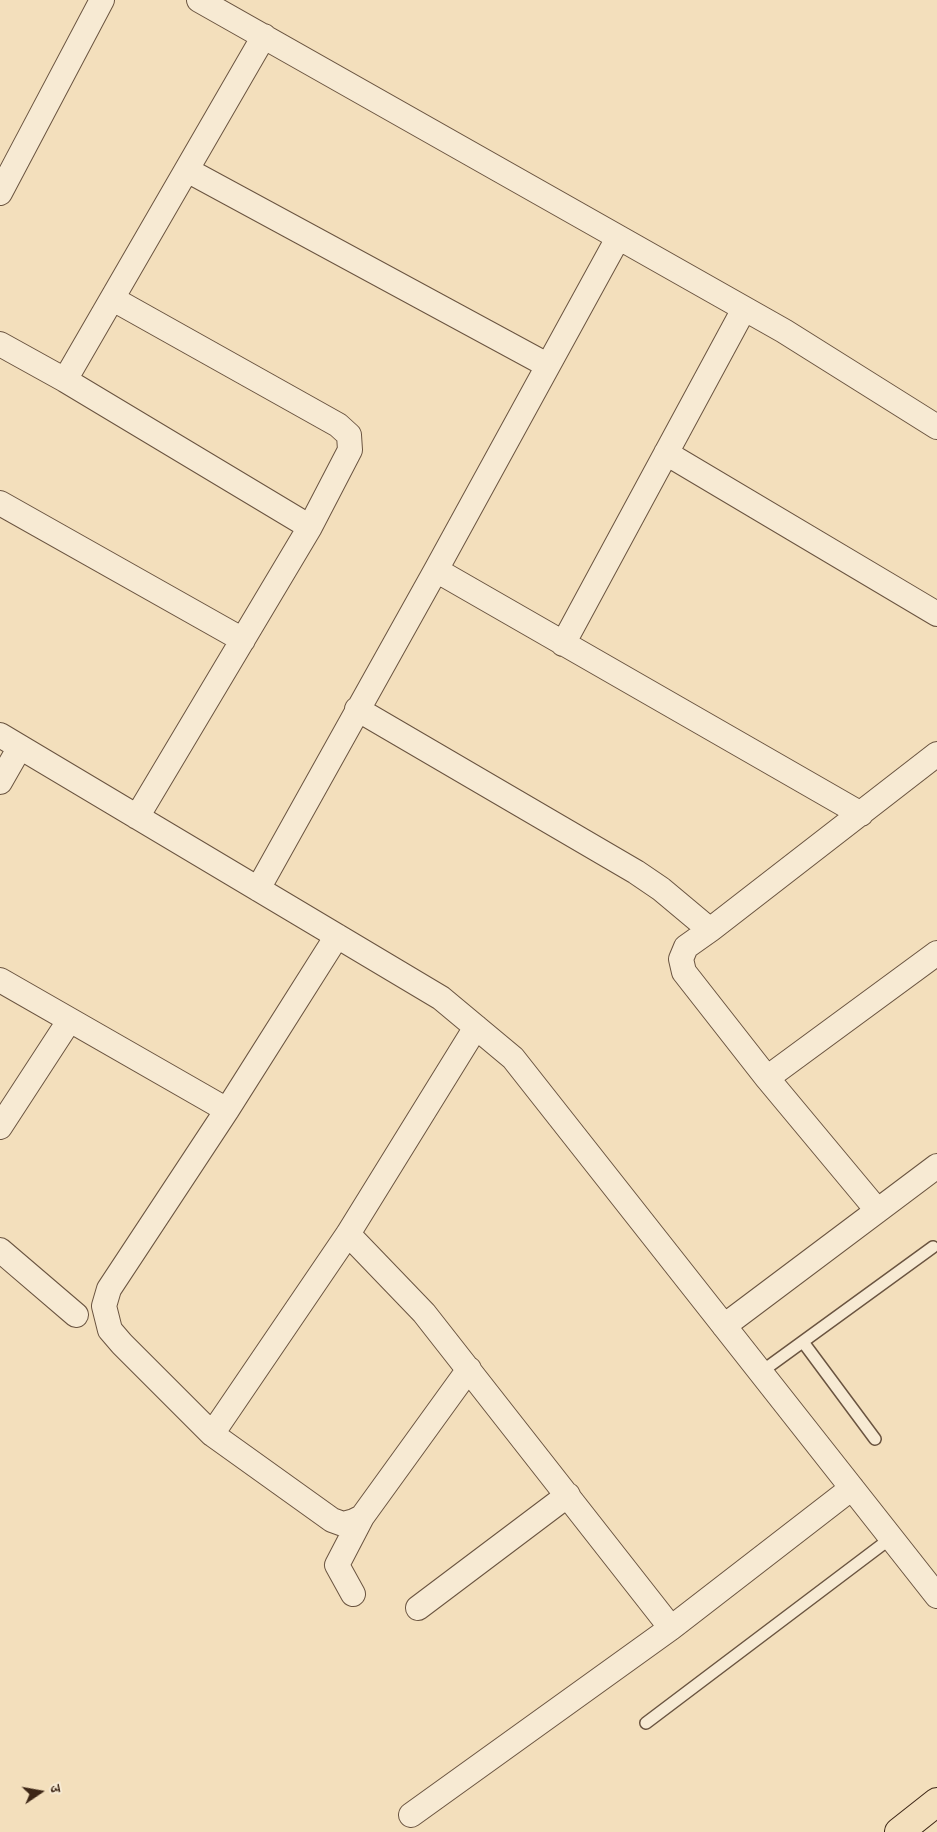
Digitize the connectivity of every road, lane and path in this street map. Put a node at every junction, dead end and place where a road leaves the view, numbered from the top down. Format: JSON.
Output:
{"nodes":[{"id":1,"x":102,"y":0,"type":"edge"},
{"id":2,"x":199,"y":0,"type":"edge"},
{"id":3,"x":264,"y":36,"type":"junction"},
{"id":4,"x":187,"y":170,"type":"junction"},
{"id":5,"x":0,"y":193,"type":"edge"},
{"id":6,"x":618,"y":238,"type":"junction"},
{"id":7,"x":112,"y":300,"type":"junction"},
{"id":8,"x":744,"y":309,"type":"junction"},
{"id":9,"x":0,"y":344,"type":"edge"},
{"id":10,"x":548,"y":366,"type":"junction"},
{"id":11,"x":65,"y":380,"type":"junction"},
{"id":12,"x":937,"y":427,"type":"edge"},
{"id":13,"x":666,"y":453,"type":"junction"},
{"id":14,"x":0,"y":503,"type":"edge"},
{"id":15,"x":310,"y":527,"type":"junction"},
{"id":16,"x":436,"y":570,"type":"junction"},
{"id":17,"x":937,"y":614,"type":"edge"},
{"id":18,"x":243,"y":640,"type":"junction"},
{"id":19,"x":563,"y":644,"type":"junction"},
{"id":20,"x":357,"y":709,"type":"junction"},
{"id":21,"x":10,"y":741,"type":"edge"},
{"id":22,"x":937,"y":754,"type":"edge"},
{"id":23,"x":0,"y":782,"type":"edge"},
{"id":24,"x":861,"y":814,"type":"junction"},
{"id":25,"x":137,"y":817,"type":"junction"},
{"id":26,"x":258,"y":889,"type":"junction"},
{"id":27,"x":710,"y":930,"type":"junction"},
{"id":28,"x":337,"y":936,"type":"junction"},
{"id":29,"x":937,"y":953,"type":"edge"},
{"id":30,"x":0,"y":980,"type":"edge"},
{"id":31,"x":69,"y":1021,"type":"junction"},
{"id":32,"x":476,"y":1027,"type":"junction"},
{"id":33,"x":767,"y":1078,"type":"junction"},
{"id":34,"x":227,"y":1110,"type":"junction"},
{"id":35,"x":0,"y":1127,"type":"edge"},
{"id":36,"x":937,"y":1166,"type":"edge"},
{"id":37,"x":877,"y":1210,"type":"junction"},
{"id":38,"x":348,"y":1234,"type":"junction"},
{"id":39,"x":933,"y":1247,"type":"dead end"},
{"id":40,"x":0,"y":1250,"type":"edge"},
{"id":41,"x":76,"y":1314,"type":"dead end"},
{"id":42,"x":724,"y":1326,"type":"junction"},
{"id":43,"x":803,"y":1342,"type":"junction"},
{"id":44,"x":469,"y":1369,"type":"junction"},
{"id":45,"x":761,"y":1372,"type":"junction"},
{"id":46,"x":212,"y":1434,"type":"junction"},
{"id":47,"x":875,"y":1439,"type":"dead end"},
{"id":48,"x":852,"y":1488,"type":"junction"},
{"id":49,"x":568,"y":1495,"type":"junction"},
{"id":50,"x":362,"y":1517,"type":"junction"},
{"id":51,"x":891,"y":1538,"type":"junction"},
{"id":52,"x":353,"y":1594,"type":"dead end"},
{"id":53,"x":937,"y":1596,"type":"edge"},
{"id":54,"x":418,"y":1608,"type":"dead end"},
{"id":55,"x":672,"y":1628,"type":"junction"},
{"id":56,"x":646,"y":1723,"type":"dead end"},
{"id":57,"x":937,"y":1802,"type":"edge"},
{"id":58,"x":411,"y":1815,"type":"dead end"},
{"id":59,"x":899,"y":1832,"type":"edge"}],
"edges":[{"from":1,"to":5,"type":"street"},
{"from":2,"to":3,"type":"street"},
{"from":3,"to":4,"type":"street"},
{"from":3,"to":6,"type":"street"},
{"from":4,"to":7,"type":"street"},
{"from":4,"to":10,"type":"street"},
{"from":6,"to":8,"type":"street"},
{"from":6,"to":10,"type":"street"},
{"from":7,"to":11,"type":"street"},
{"from":7,"to":15,"type":"street"},
{"from":8,"to":12,"type":"street"},
{"from":8,"to":13,"type":"street"},
{"from":9,"to":11,"type":"street"},
{"from":10,"to":16,"type":"street"},
{"from":11,"to":15,"type":"street"},
{"from":13,"to":17,"type":"street"},
{"from":13,"to":19,"type":"street"},
{"from":14,"to":18,"type":"street"},
{"from":15,"to":18,"type":"street"},
{"from":16,"to":19,"type":"street"},
{"from":16,"to":20,"type":"street"},
{"from":18,"to":25,"type":"street"},
{"from":19,"to":24,"type":"street"},
{"from":20,"to":26,"type":"street"},
{"from":20,"to":27,"type":"street"},
{"from":21,"to":23,"type":"street"},
{"from":21,"to":25,"type":"street"},
{"from":22,"to":24,"type":"street"},
{"from":24,"to":27,"type":"street"},
{"from":25,"to":26,"type":"street"},
{"from":26,"to":28,"type":"street"},
{"from":27,"to":33,"type":"street"},
{"from":28,"to":32,"type":"street"},
{"from":28,"to":34,"type":"street"},
{"from":29,"to":33,"type":"street"},
{"from":30,"to":31,"type":"street"},
{"from":31,"to":34,"type":"street"},
{"from":31,"to":35,"type":"street"},
{"from":32,"to":38,"type":"street"},
{"from":32,"to":42,"type":"street"},
{"from":33,"to":37,"type":"street"},
{"from":34,"to":46,"type":"street"},
{"from":36,"to":37,"type":"street"},
{"from":37,"to":42,"type":"street"},
{"from":38,"to":44,"type":"street"},
{"from":38,"to":46,"type":"street"},
{"from":39,"to":43,"type":"lane"},
{"from":40,"to":41,"type":"street"},
{"from":42,"to":45,"type":"street"},
{"from":43,"to":45,"type":"lane"},
{"from":43,"to":47,"type":"lane"},
{"from":44,"to":49,"type":"street"},
{"from":44,"to":50,"type":"street"},
{"from":45,"to":48,"type":"street"},
{"from":46,"to":50,"type":"street"},
{"from":48,"to":51,"type":"street"},
{"from":48,"to":55,"type":"street"},
{"from":49,"to":54,"type":"street"},
{"from":49,"to":55,"type":"street"},
{"from":50,"to":52,"type":"street"},
{"from":51,"to":53,"type":"street"},
{"from":51,"to":56,"type":"lane"},
{"from":55,"to":58,"type":"street"},
{"from":57,"to":59,"type":"main road"}]}
